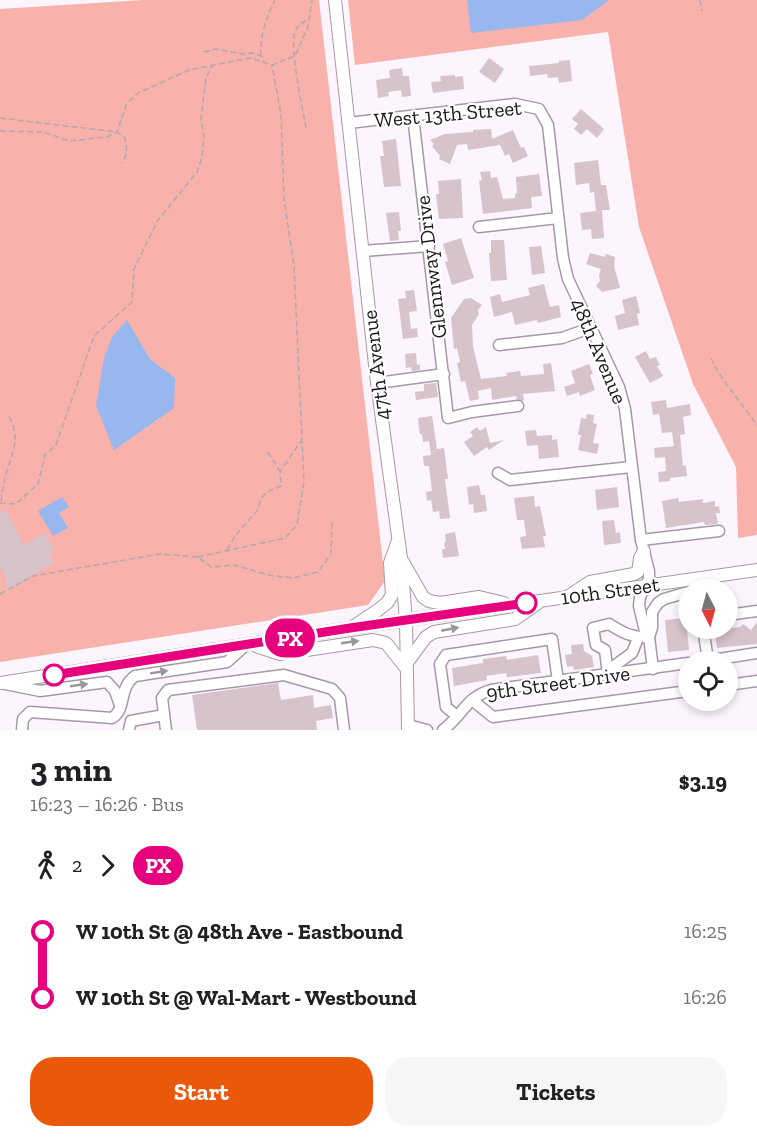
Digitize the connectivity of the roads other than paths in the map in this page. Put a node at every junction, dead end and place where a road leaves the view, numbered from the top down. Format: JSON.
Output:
{"nodes":[{"id":1,"x":335,"y":0,"type":"edge"},
{"id":2,"x":413,"y":116,"type":"junction"},
{"id":3,"x":544,"y":116,"type":"joint"},
{"id":4,"x":348,"y":123,"type":"junction"},
{"id":5,"x":558,"y":218,"type":"junction"},
{"id":6,"x":479,"y":227,"type":"dead end"},
{"id":7,"x":429,"y":246,"type":"junction"},
{"id":8,"x":363,"y":251,"type":"junction"},
{"id":9,"x":590,"y":328,"type":"junction"},
{"id":10,"x":499,"y":345,"type":"dead end"},
{"id":11,"x":444,"y":374,"type":"junction"},
{"id":12,"x":378,"y":383,"type":"junction"},
{"id":13,"x":518,"y":406,"type":"dead end"},
{"id":14,"x":631,"y":467,"type":"junction"},
{"id":15,"x":498,"y":473,"type":"dead end"},
{"id":16,"x":719,"y":531,"type":"dead end"},
{"id":17,"x":398,"y":539,"type":"junction"},
{"id":18,"x":642,"y":545,"type":"junction"},
{"id":19,"x":401,"y":558,"type":"junction"},
{"id":20,"x":757,"y":570,"type":"edge"},
{"id":21,"x":709,"y":578,"type":"joint"},
{"id":22,"x":647,"y":586,"type":"junction"},
{"id":23,"x":678,"y":596,"type":"edge"},
{"id":24,"x":566,"y":597,"type":"junction"},
{"id":25,"x":542,"y":600,"type":"junction"},
{"id":26,"x":511,"y":605,"type":"junction"},
{"id":27,"x":757,"y":611,"type":"edge"},
{"id":28,"x":738,"y":614,"type":"edge"},
{"id":29,"x":406,"y":621,"type":"junction"},
{"id":30,"x":350,"y":628,"type":"junction"},
{"id":31,"x":633,"y":637,"type":"junction"},
{"id":32,"x":649,"y":637,"type":"junction"},
{"id":33,"x":249,"y":645,"type":"junction"},
{"id":34,"x":757,"y":653,"type":"edge"},
{"id":35,"x":738,"y":656,"type":"edge"},
{"id":36,"x":678,"y":665,"type":"edge"},
{"id":37,"x":406,"y":666,"type":"junction"},
{"id":38,"x":653,"y":669,"type":"junction"},
{"id":39,"x":608,"y":673,"type":"junction"},
{"id":40,"x":558,"y":681,"type":"junction"},
{"id":41,"x":757,"y":681,"type":"edge"},
{"id":42,"x":1,"y":683,"type":"edge"},
{"id":43,"x":738,"y":684,"type":"edge"},
{"id":44,"x":678,"y":692,"type":"edge"},
{"id":45,"x":472,"y":700,"type":"junction"},
{"id":46,"x":120,"y":706,"type":"junction"},
{"id":47,"x":164,"y":716,"type":"junction"},
{"id":48,"x":457,"y":716,"type":"junction"},
{"id":49,"x":408,"y":728,"type":"edge"},
{"id":50,"x":22,"y":730,"type":"edge"},
{"id":51,"x":129,"y":730,"type":"edge"},
{"id":52,"x":166,"y":730,"type":"edge"},
{"id":53,"x":344,"y":730,"type":"edge"},
{"id":54,"x":427,"y":730,"type":"edge"},
{"id":55,"x":442,"y":730,"type":"edge"}],
"edges":[{"from":1,"to":4,"type":"main road","name":"47th Avenue"},
{"from":2,"to":3,"type":"street","name":"West 13th Street"},
{"from":2,"to":4,"type":"street","name":"West 13th Street"},
{"from":2,"to":7,"type":"street","name":"Glennway Drive"},
{"from":3,"to":5,"type":"street","name":"48th Avenue"},
{"from":4,"to":8,"type":"main road","name":"47th Avenue"},
{"from":5,"to":6,"type":"street"},
{"from":5,"to":9,"type":"street","name":"48th Avenue"},
{"from":7,"to":8,"type":"street"},
{"from":7,"to":11,"type":"street","name":"Glennway Drive"},
{"from":8,"to":12,"type":"main road","name":"47th Avenue"},
{"from":9,"to":10,"type":"street"},
{"from":9,"to":14,"type":"street","name":"48th Avenue"},
{"from":11,"to":12,"type":"street"},
{"from":11,"to":13,"type":"street","name":"Glennway Drive"},
{"from":12,"to":17,"type":"main road","name":"47th Avenue"},
{"from":14,"to":15,"type":"street"},
{"from":14,"to":18,"type":"street","name":"48th Avenue"},
{"from":16,"to":18,"type":"street"},
{"from":17,"to":19,"type":"main road","name":"47th Avenue"},
{"from":17,"to":30,"type":"main road"},
{"from":18,"to":22,"type":"street","name":"48th Avenue"},
{"from":18,"to":24,"type":"main road"},
{"from":19,"to":26,"type":"main road"},
{"from":19,"to":29,"type":"main road","name":"47th Avenue"},
{"from":20,"to":21,"type":"main road","name":"10th Street"},
{"from":21,"to":22,"type":"main road","name":"10th Street"},
{"from":22,"to":24,"type":"main road","name":"10th Street"},
{"from":22,"to":32,"type":"street","name":"48th Avenue"},
{"from":23,"to":32,"type":"street"},
{"from":24,"to":25,"type":"main road","name":"10th Street"},
{"from":25,"to":26,"type":"main road","name":"10th Street"},
{"from":37,"to":25,"type":"main road","one_way":true},
{"from":26,"to":29,"type":"main road","name":"10th Street"},
{"from":27,"to":28,"type":"street"},
{"from":29,"to":30,"type":"main road","name":"10th Street"},
{"from":29,"to":37,"type":"main road","name":"47th Avenue"},
{"from":30,"to":33,"type":"main road","name":"10th Street"},
{"from":31,"to":32,"type":"street"},
{"from":31,"to":39,"type":"street"},
{"from":31,"to":39,"type":"street"},
{"from":32,"to":38,"type":"street"},
{"from":33,"to":37,"type":"main road","one_way":true},
{"from":33,"to":42,"type":"main road","name":"10th Street"},
{"from":46,"to":33,"type":"street","one_way":true},
{"from":34,"to":35,"type":"street"},
{"from":36,"to":38,"type":"street","name":"9th Street Drive"},
{"from":37,"to":49,"type":"main road","name":"47th Avenue"},
{"from":38,"to":39,"type":"street","name":"9th Street Drive"},
{"from":39,"to":40,"type":"street","name":"9th Street Drive"},
{"from":40,"to":45,"type":"street","name":"9th Street Drive"},
{"from":40,"to":48,"type":"street"},
{"from":41,"to":43,"type":"street"},
{"from":42,"to":46,"type":"street","one_way":true},
{"from":44,"to":45,"type":"street"},
{"from":45,"to":48,"type":"street","name":"9th Street Drive"},
{"from":46,"to":50,"type":"street"},
{"from":47,"to":51,"type":"street"},
{"from":47,"to":52,"type":"street"},
{"from":47,"to":53,"type":"street"},
{"from":48,"to":55,"type":"street","name":"9th Street Drive"},
{"from":49,"to":54,"type":"street"}]}
